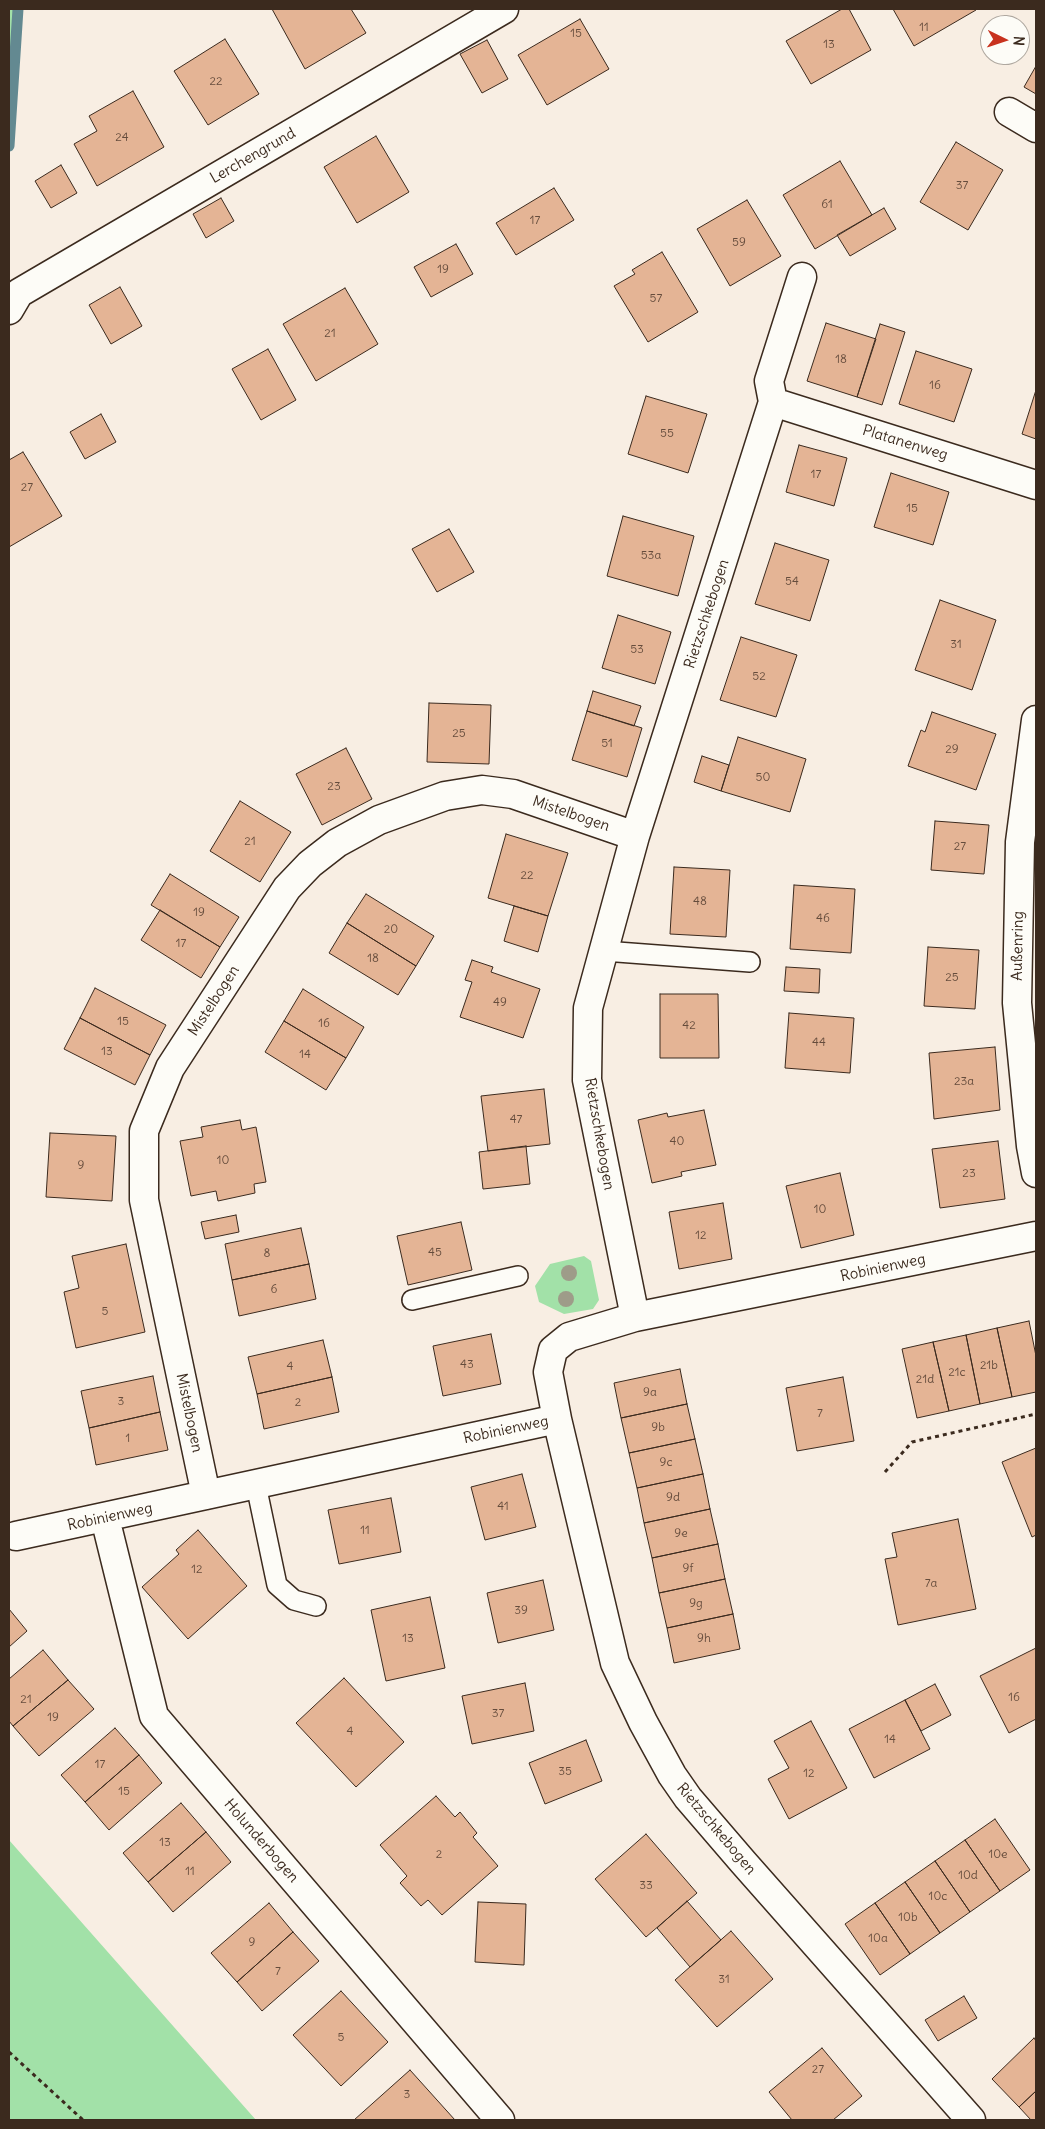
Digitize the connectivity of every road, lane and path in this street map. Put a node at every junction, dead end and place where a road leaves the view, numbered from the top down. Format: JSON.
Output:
{"nodes":[{"id":1,"x":504,"y":9,"type":"edge"},
{"id":2,"x":1009,"y":112,"type":"dead end"},
{"id":3,"x":1036,"y":128,"type":"edge"},
{"id":4,"x":802,"y":277,"type":"dead end"},
{"id":5,"x":9,"y":310,"type":"edge"},
{"id":6,"x":773,"y":402,"type":"junction"},
{"id":7,"x":1036,"y":485,"type":"edge"},
{"id":8,"x":1036,"y":720,"type":"edge"},
{"id":9,"x":635,"y":836,"type":"junction"},
{"id":10,"x":604,"y":951,"type":"junction"},
{"id":11,"x":750,"y":962,"type":"dead end"},
{"id":12,"x":1036,"y":1173,"type":"edge"},
{"id":13,"x":1036,"y":1236,"type":"edge"},
{"id":14,"x":518,"y":1276,"type":"dead end"},
{"id":15,"x":412,"y":1300,"type":"dead end"},
{"id":16,"x":635,"y":1317,"type":"junction"},
{"id":17,"x":1036,"y":1414,"type":"edge"},
{"id":18,"x":556,"y":1419,"type":"junction"},
{"id":19,"x":885,"y":1472,"type":"dead end"},
{"id":20,"x":256,"y":1485,"type":"junction"},
{"id":21,"x":206,"y":1495,"type":"junction"},
{"id":22,"x":105,"y":1518,"type":"junction"},
{"id":23,"x":16,"y":1536,"type":"dead end"},
{"id":24,"x":316,"y":1606,"type":"dead end"},
{"id":25,"x":9,"y":2052,"type":"edge"},
{"id":26,"x":83,"y":2120,"type":"edge"},
{"id":27,"x":500,"y":2120,"type":"edge"},
{"id":28,"x":971,"y":2120,"type":"edge"}],
"edges":[{"from":1,"to":5,"type":"street","name":"Lerchengrund"},
{"from":2,"to":3,"type":"street"},
{"from":4,"to":6,"type":"street","name":"Rietzschkebogen"},
{"from":6,"to":7,"type":"street","name":"Platanenweg"},
{"from":6,"to":9,"type":"street","name":"Rietzschkebogen"},
{"from":8,"to":12,"type":"street","name":"Außenring"},
{"from":9,"to":10,"type":"street","name":"Rietzschkebogen"},
{"from":9,"to":21,"type":"street","name":"Mistelbogen"},
{"from":10,"to":11,"type":"lane"},
{"from":10,"to":16,"type":"street","name":"Rietzschkebogen"},
{"from":13,"to":16,"type":"street","name":"Robinienweg"},
{"from":14,"to":15,"type":"lane"},
{"from":16,"to":18,"type":"street","name":"Robinienweg"},
{"from":17,"to":19,"type":"path"},
{"from":18,"to":20,"type":"street","name":"Robinienweg"},
{"from":18,"to":28,"type":"street","name":"Rietzschkebogen"},
{"from":20,"to":21,"type":"street","name":"Robinienweg"},
{"from":20,"to":24,"type":"lane"},
{"from":21,"to":22,"type":"street","name":"Robinienweg"},
{"from":22,"to":23,"type":"street","name":"Robinienweg"},
{"from":22,"to":27,"type":"street","name":"Holunderbogen"},
{"from":25,"to":26,"type":"path"}]}
